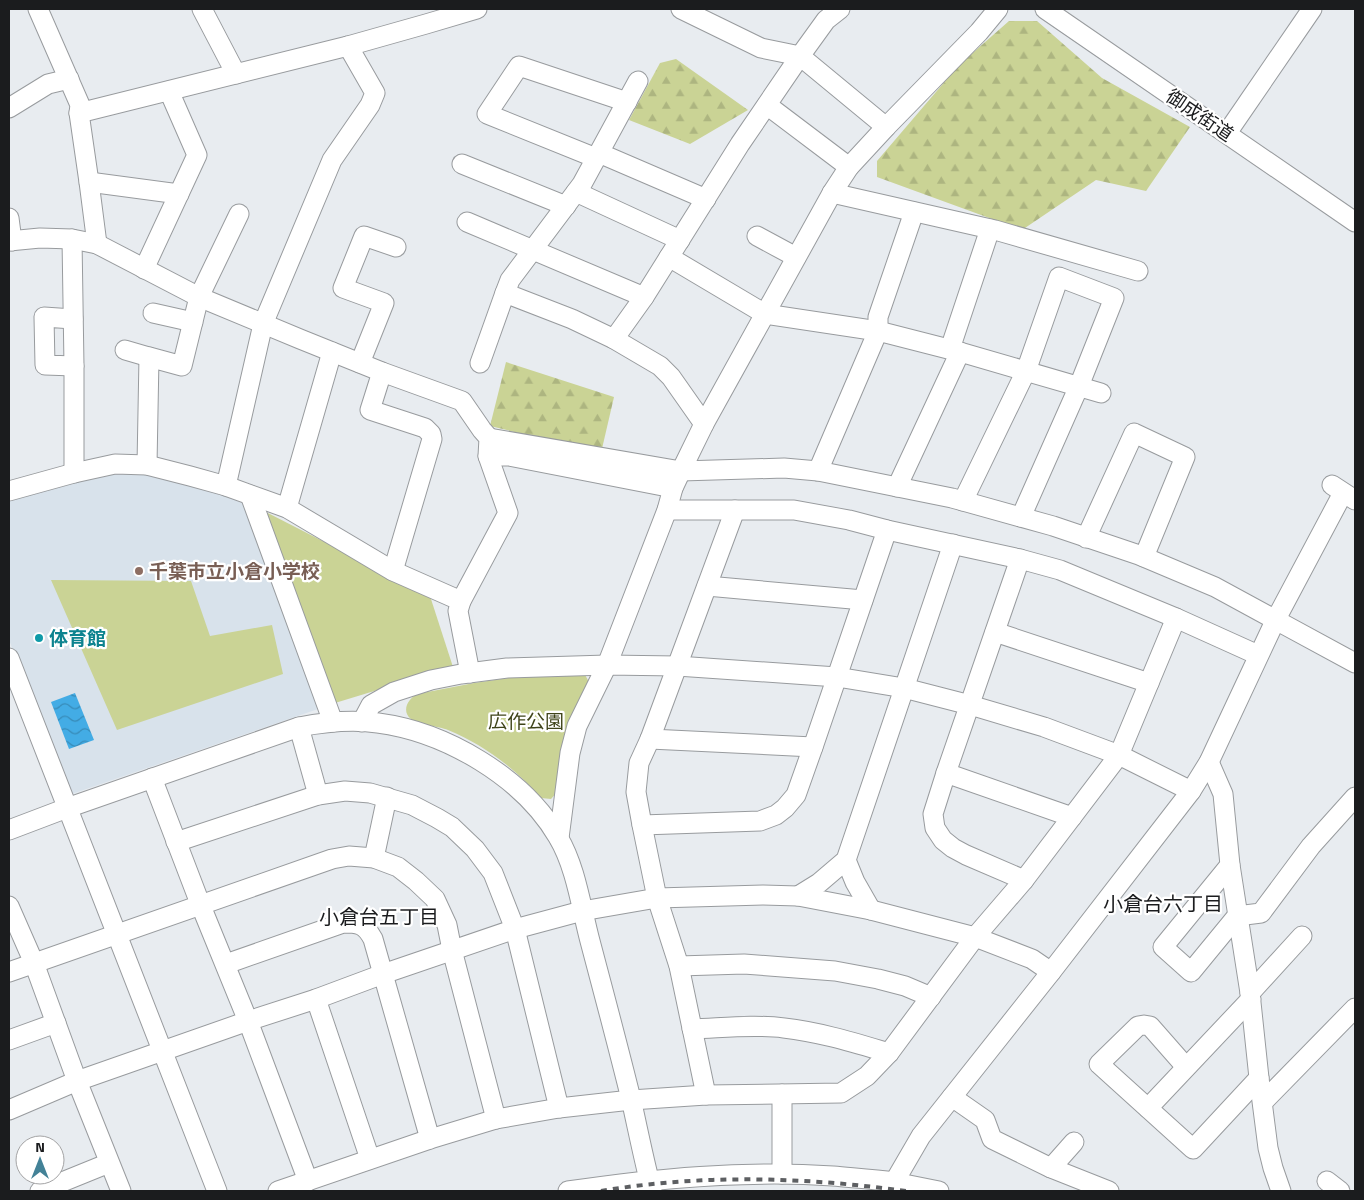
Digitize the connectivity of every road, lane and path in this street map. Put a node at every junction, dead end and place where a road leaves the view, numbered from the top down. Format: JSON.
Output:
{"nodes":[{"id":1,"x":38,"y":9,"type":"edge"},
{"id":2,"x":202,"y":9,"type":"edge"},
{"id":3,"x":477,"y":9,"type":"edge"},
{"id":4,"x":681,"y":9,"type":"edge"},
{"id":5,"x":840,"y":9,"type":"edge"},
{"id":6,"x":998,"y":9,"type":"edge"},
{"id":7,"x":1045,"y":9,"type":"edge"},
{"id":8,"x":1312,"y":9,"type":"edge"},
{"id":9,"x":348,"y":46,"type":"junction"},
{"id":10,"x":800,"y":56,"type":"junction"},
{"id":11,"x":236,"y":74,"type":"junction"},
{"id":12,"x":68,"y":79,"type":"junction"},
{"id":13,"x":638,"y":81,"type":"dead end"},
{"id":14,"x":170,"y":91,"type":"junction"},
{"id":15,"x":627,"y":102,"type":"junction"},
{"id":16,"x":767,"y":105,"type":"junction"},
{"id":17,"x":9,"y":108,"type":"edge"},
{"id":18,"x":79,"y":113,"type":"junction"},
{"id":19,"x":886,"y":127,"type":"junction"},
{"id":20,"x":1227,"y":133,"type":"junction"},
{"id":21,"x":598,"y":155,"type":"junction"},
{"id":22,"x":462,"y":164,"type":"dead end"},
{"id":23,"x":849,"y":167,"type":"junction"},
{"id":24,"x":89,"y":182,"type":"junction"},
{"id":25,"x":832,"y":193,"type":"junction"},
{"id":26,"x":179,"y":194,"type":"junction"},
{"id":27,"x":571,"y":199,"type":"junction"},
{"id":28,"x":706,"y":199,"type":"junction"},
{"id":29,"x":914,"y":212,"type":"junction"},
{"id":30,"x":239,"y":214,"type":"dead end"},
{"id":31,"x":9,"y":218,"type":"edge"},
{"id":32,"x":467,"y":222,"type":"dead end"},
{"id":33,"x":1355,"y":222,"type":"edge"},
{"id":34,"x":990,"y":229,"type":"junction"},
{"id":35,"x":757,"y":236,"type":"dead end"},
{"id":36,"x":72,"y":239,"type":"junction"},
{"id":37,"x":680,"y":240,"type":"junction"},
{"id":38,"x":10,"y":241,"type":"edge"},
{"id":39,"x":97,"y":244,"type":"junction"},
{"id":40,"x":396,"y":247,"type":"dead end"},
{"id":41,"x":533,"y":249,"type":"junction"},
{"id":42,"x":669,"y":257,"type":"junction"},
{"id":43,"x":796,"y":257,"type":"junction"},
{"id":44,"x":144,"y":269,"type":"junction"},
{"id":45,"x":1138,"y":271,"type":"dead end"},
{"id":46,"x":505,"y":293,"type":"junction"},
{"id":47,"x":199,"y":297,"type":"junction"},
{"id":48,"x":644,"y":297,"type":"junction"},
{"id":49,"x":153,"y":313,"type":"dead end"},
{"id":50,"x":765,"y":314,"type":"junction"},
{"id":51,"x":73,"y":319,"type":"junction"},
{"id":52,"x":193,"y":322,"type":"junction"},
{"id":53,"x":263,"y":324,"type":"junction"},
{"id":54,"x":878,"y":331,"type":"junction"},
{"id":55,"x":614,"y":339,"type":"junction"},
{"id":56,"x":125,"y":350,"type":"dead end"},
{"id":57,"x":955,"y":351,"type":"junction"},
{"id":58,"x":332,"y":352,"type":"junction"},
{"id":59,"x":149,"y":357,"type":"junction"},
{"id":60,"x":480,"y":362,"type":"dead end"},
{"id":61,"x":360,"y":363,"type":"junction"},
{"id":62,"x":74,"y":366,"type":"junction"},
{"id":63,"x":1026,"y":371,"type":"junction"},
{"id":64,"x":382,"y":372,"type":"junction"},
{"id":65,"x":1079,"y":386,"type":"junction"},
{"id":66,"x":1101,"y":393,"type":"dead end"},
{"id":67,"x":704,"y":424,"type":"junction"},
{"id":68,"x":489,"y":447,"type":"junction"},
{"id":69,"x":147,"y":465,"type":"junction"},
{"id":70,"x":818,"y":471,"type":"junction"},
{"id":71,"x":74,"y":473,"type":"junction"},
{"id":72,"x":677,"y":480,"type":"junction"},
{"id":73,"x":226,"y":486,"type":"junction"},
{"id":74,"x":897,"y":487,"type":"junction"},
{"id":75,"x":9,"y":491,"type":"edge"},
{"id":76,"x":1343,"y":493,"type":"edge"},
{"id":77,"x":250,"y":495,"type":"junction"},
{"id":78,"x":963,"y":501,"type":"junction"},
{"id":79,"x":287,"y":508,"type":"junction"},
{"id":80,"x":667,"y":510,"type":"junction"},
{"id":81,"x":735,"y":510,"type":"junction"},
{"id":82,"x":1021,"y":518,"type":"junction"},
{"id":83,"x":887,"y":530,"type":"junction"},
{"id":84,"x":1086,"y":538,"type":"junction"},
{"id":85,"x":953,"y":544,"type":"junction"},
{"id":86,"x":1144,"y":557,"type":"junction"},
{"id":87,"x":1020,"y":559,"type":"junction"},
{"id":88,"x":393,"y":571,"type":"junction"},
{"id":89,"x":707,"y":586,"type":"junction"},
{"id":90,"x":863,"y":600,"type":"junction"},
{"id":91,"x":461,"y":601,"type":"junction"},
{"id":92,"x":1176,"y":618,"type":"junction"},
{"id":93,"x":1276,"y":619,"type":"junction"},
{"id":94,"x":995,"y":632,"type":"junction"},
{"id":95,"x":1258,"y":655,"type":"junction"},
{"id":96,"x":1352,"y":656,"type":"edge"},
{"id":97,"x":607,"y":664,"type":"junction"},
{"id":98,"x":677,"y":666,"type":"junction"},
{"id":99,"x":11,"y":668,"type":"edge"},
{"id":100,"x":470,"y":673,"type":"junction"},
{"id":101,"x":837,"y":677,"type":"junction"},
{"id":102,"x":1149,"y":683,"type":"junction"},
{"id":103,"x":904,"y":688,"type":"junction"},
{"id":104,"x":970,"y":705,"type":"junction"},
{"id":105,"x":333,"y":722,"type":"junction"},
{"id":106,"x":362,"y":722,"type":"junction"},
{"id":107,"x":299,"y":727,"type":"junction"},
{"id":108,"x":650,"y":739,"type":"junction"},
{"id":109,"x":813,"y":747,"type":"junction"},
{"id":110,"x":1119,"y":754,"type":"junction"},
{"id":111,"x":1209,"y":762,"type":"junction"},
{"id":112,"x":946,"y":773,"type":"junction"},
{"id":113,"x":152,"y":778,"type":"junction"},
{"id":114,"x":1191,"y":791,"type":"junction"},
{"id":115,"x":318,"y":794,"type":"junction"},
{"id":116,"x":387,"y":797,"type":"junction"},
{"id":117,"x":1355,"y":797,"type":"edge"},
{"id":118,"x":67,"y":808,"type":"junction"},
{"id":119,"x":1072,"y":817,"type":"junction"},
{"id":120,"x":642,"y":824,"type":"junction"},
{"id":121,"x":9,"y":830,"type":"edge"},
{"id":122,"x":559,"y":838,"type":"junction"},
{"id":123,"x":176,"y":842,"type":"junction"},
{"id":124,"x":374,"y":858,"type":"junction"},
{"id":125,"x":846,"y":860,"type":"junction"},
{"id":126,"x":1230,"y":865,"type":"junction"},
{"id":127,"x":1024,"y":880,"type":"junction"},
{"id":128,"x":798,"y":896,"type":"junction"},
{"id":129,"x":656,"y":898,"type":"junction"},
{"id":130,"x":9,"y":906,"type":"edge"},
{"id":131,"x":200,"y":906,"type":"junction"},
{"id":132,"x":871,"y":910,"type":"junction"},
{"id":133,"x":582,"y":911,"type":"junction"},
{"id":134,"x":1237,"y":916,"type":"junction"},
{"id":135,"x":515,"y":929,"type":"junction"},
{"id":136,"x":116,"y":934,"type":"junction"},
{"id":137,"x":1302,"y":936,"type":"dead end"},
{"id":138,"x":976,"y":937,"type":"junction"},
{"id":139,"x":452,"y":950,"type":"junction"},
{"id":140,"x":34,"y":963,"type":"junction"},
{"id":141,"x":226,"y":964,"type":"junction"},
{"id":142,"x":678,"y":966,"type":"junction"},
{"id":143,"x":9,"y":972,"type":"edge"},
{"id":144,"x":1051,"y":972,"type":"junction"},
{"id":145,"x":383,"y":974,"type":"junction"},
{"id":146,"x":1251,"y":996,"type":"junction"},
{"id":147,"x":931,"y":997,"type":"junction"},
{"id":148,"x":316,"y":999,"type":"junction"},
{"id":149,"x":1355,"y":1008,"type":"edge"},
{"id":150,"x":248,"y":1021,"type":"junction"},
{"id":151,"x":56,"y":1023,"type":"junction"},
{"id":152,"x":692,"y":1029,"type":"junction"},
{"id":153,"x":9,"y":1040,"type":"edge"},
{"id":154,"x":163,"y":1052,"type":"junction"},
{"id":155,"x":889,"y":1053,"type":"junction"},
{"id":156,"x":1186,"y":1067,"type":"junction"},
{"id":157,"x":1259,"y":1078,"type":"junction"},
{"id":158,"x":77,"y":1082,"type":"junction"},
{"id":159,"x":782,"y":1094,"type":"junction"},
{"id":160,"x":706,"y":1096,"type":"junction"},
{"id":161,"x":952,"y":1098,"type":"junction"},
{"id":162,"x":631,"y":1100,"type":"junction"},
{"id":163,"x":1263,"y":1102,"type":"junction"},
{"id":164,"x":559,"y":1108,"type":"junction"},
{"id":165,"x":1148,"y":1108,"type":"junction"},
{"id":166,"x":9,"y":1110,"type":"edge"},
{"id":167,"x":496,"y":1119,"type":"junction"},
{"id":168,"x":430,"y":1139,"type":"junction"},
{"id":169,"x":1074,"y":1142,"type":"dead end"},
{"id":170,"x":370,"y":1159,"type":"junction"},
{"id":171,"x":109,"y":1163,"type":"junction"},
{"id":172,"x":1051,"y":1168,"type":"junction"},
{"id":173,"x":782,"y":1174,"type":"junction"},
{"id":174,"x":308,"y":1181,"type":"junction"},
{"id":175,"x":650,"y":1186,"type":"edge"},
{"id":176,"x":891,"y":1187,"type":"edge"},
{"id":177,"x":40,"y":1191,"type":"edge"},
{"id":178,"x":120,"y":1191,"type":"edge"},
{"id":179,"x":217,"y":1191,"type":"edge"},
{"id":180,"x":278,"y":1191,"type":"edge"},
{"id":181,"x":568,"y":1191,"type":"edge"},
{"id":182,"x":938,"y":1191,"type":"edge"},
{"id":183,"x":1108,"y":1191,"type":"edge"},
{"id":184,"x":1281,"y":1191,"type":"edge"}],
"edges":[{"from":1,"to":12,"type":"street"},
{"from":2,"to":11,"type":"street"},
{"from":3,"to":9,"type":"street"},
{"from":4,"to":10,"type":"street"},
{"from":5,"to":10,"type":"street"},
{"from":6,"to":19,"type":"street"},
{"from":7,"to":20,"type":"street","name":"御成街道"},
{"from":8,"to":20,"type":"street"},
{"from":9,"to":11,"type":"street"},
{"from":9,"to":53,"type":"street"},
{"from":10,"to":16,"type":"street"},
{"from":10,"to":19,"type":"street"},
{"from":11,"to":14,"type":"street"},
{"from":12,"to":17,"type":"street"},
{"from":12,"to":18,"type":"street"},
{"from":13,"to":15,"type":"street"},
{"from":14,"to":18,"type":"street"},
{"from":14,"to":26,"type":"street"},
{"from":15,"to":21,"type":"street"},
{"from":15,"to":21,"type":"street"},
{"from":16,"to":23,"type":"street"},
{"from":16,"to":28,"type":"street"},
{"from":18,"to":24,"type":"street"},
{"from":19,"to":23,"type":"street"},
{"from":20,"to":33,"type":"street","name":"御成街道"},
{"from":21,"to":27,"type":"street"},
{"from":21,"to":28,"type":"street"},
{"from":22,"to":27,"type":"street"},
{"from":23,"to":25,"type":"street"},
{"from":24,"to":26,"type":"street"},
{"from":24,"to":39,"type":"street"},
{"from":25,"to":29,"type":"street"},
{"from":25,"to":43,"type":"street"},
{"from":26,"to":44,"type":"street"},
{"from":27,"to":37,"type":"street"},
{"from":27,"to":41,"type":"street"},
{"from":28,"to":37,"type":"street"},
{"from":29,"to":34,"type":"street"},
{"from":29,"to":54,"type":"street"},
{"from":30,"to":47,"type":"street"},
{"from":31,"to":38,"type":"street"},
{"from":32,"to":41,"type":"street"},
{"from":34,"to":45,"type":"street"},
{"from":34,"to":57,"type":"street"},
{"from":35,"to":43,"type":"street"},
{"from":36,"to":38,"type":"street"},
{"from":36,"to":39,"type":"street"},
{"from":36,"to":51,"type":"street"},
{"from":37,"to":42,"type":"street"},
{"from":39,"to":44,"type":"street"},
{"from":40,"to":61,"type":"street"},
{"from":41,"to":46,"type":"street"},
{"from":41,"to":48,"type":"street"},
{"from":42,"to":48,"type":"street"},
{"from":42,"to":50,"type":"street"},
{"from":43,"to":50,"type":"street"},
{"from":44,"to":47,"type":"street"},
{"from":46,"to":55,"type":"street"},
{"from":46,"to":60,"type":"street"},
{"from":47,"to":52,"type":"street"},
{"from":47,"to":53,"type":"street"},
{"from":48,"to":55,"type":"street"},
{"from":49,"to":52,"type":"street"},
{"from":50,"to":54,"type":"street"},
{"from":50,"to":67,"type":"street"},
{"from":51,"to":62,"type":"street"},
{"from":51,"to":62,"type":"street"},
{"from":52,"to":59,"type":"street"},
{"from":53,"to":58,"type":"street"},
{"from":53,"to":73,"type":"street"},
{"from":54,"to":57,"type":"street"},
{"from":54,"to":70,"type":"street"},
{"from":55,"to":67,"type":"street"},
{"from":56,"to":59,"type":"street"},
{"from":57,"to":63,"type":"street"},
{"from":57,"to":74,"type":"street"},
{"from":58,"to":61,"type":"street"},
{"from":58,"to":79,"type":"street"},
{"from":59,"to":69,"type":"street"},
{"from":61,"to":64,"type":"street"},
{"from":62,"to":71,"type":"street"},
{"from":63,"to":65,"type":"street"},
{"from":63,"to":65,"type":"street"},
{"from":63,"to":78,"type":"street"},
{"from":64,"to":68,"type":"street"},
{"from":64,"to":88,"type":"street"},
{"from":65,"to":66,"type":"street"},
{"from":65,"to":82,"type":"street"},
{"from":67,"to":72,"type":"street"},
{"from":68,"to":72,"type":"street"},
{"from":68,"to":91,"type":"street"},
{"from":69,"to":71,"type":"street"},
{"from":69,"to":73,"type":"street"},
{"from":70,"to":72,"type":"street"},
{"from":70,"to":74,"type":"street"},
{"from":71,"to":75,"type":"street"},
{"from":72,"to":80,"type":"street"},
{"from":73,"to":77,"type":"street"},
{"from":74,"to":78,"type":"street"},
{"from":76,"to":93,"type":"street"},
{"from":77,"to":79,"type":"street"},
{"from":77,"to":105,"type":"street"},
{"from":78,"to":82,"type":"street"},
{"from":79,"to":88,"type":"street"},
{"from":80,"to":81,"type":"street"},
{"from":80,"to":97,"type":"street"},
{"from":81,"to":83,"type":"street"},
{"from":81,"to":89,"type":"street"},
{"from":82,"to":84,"type":"street"},
{"from":83,"to":85,"type":"street"},
{"from":83,"to":90,"type":"street"},
{"from":84,"to":86,"type":"street"},
{"from":84,"to":86,"type":"street"},
{"from":85,"to":87,"type":"street"},
{"from":85,"to":103,"type":"street"},
{"from":86,"to":93,"type":"street"},
{"from":87,"to":92,"type":"street"},
{"from":87,"to":94,"type":"street"},
{"from":88,"to":91,"type":"street"},
{"from":89,"to":90,"type":"street"},
{"from":89,"to":98,"type":"street"},
{"from":90,"to":101,"type":"street"},
{"from":91,"to":100,"type":"street"},
{"from":92,"to":95,"type":"street"},
{"from":92,"to":102,"type":"street"},
{"from":93,"to":95,"type":"street"},
{"from":93,"to":96,"type":"street"},
{"from":94,"to":102,"type":"street"},
{"from":94,"to":104,"type":"street"},
{"from":95,"to":111,"type":"street"},
{"from":97,"to":98,"type":"street"},
{"from":97,"to":100,"type":"street"},
{"from":97,"to":122,"type":"street"},
{"from":98,"to":101,"type":"street"},
{"from":98,"to":108,"type":"street"},
{"from":99,"to":118,"type":"street"},
{"from":100,"to":106,"type":"street"},
{"from":101,"to":103,"type":"street"},
{"from":101,"to":109,"type":"street"},
{"from":102,"to":110,"type":"street"},
{"from":103,"to":104,"type":"street"},
{"from":103,"to":125,"type":"street"},
{"from":104,"to":110,"type":"street"},
{"from":104,"to":112,"type":"street"},
{"from":105,"to":106,"type":"street"},
{"from":105,"to":107,"type":"street"},
{"from":106,"to":122,"type":"street"},
{"from":107,"to":113,"type":"street"},
{"from":107,"to":115,"type":"street"},
{"from":108,"to":109,"type":"street"},
{"from":108,"to":120,"type":"street"},
{"from":109,"to":120,"type":"street"},
{"from":110,"to":114,"type":"street"},
{"from":110,"to":119,"type":"street"},
{"from":111,"to":114,"type":"street"},
{"from":111,"to":126,"type":"street"},
{"from":112,"to":119,"type":"street"},
{"from":112,"to":127,"type":"street"},
{"from":113,"to":118,"type":"street"},
{"from":113,"to":123,"type":"street"},
{"from":114,"to":144,"type":"street"},
{"from":115,"to":116,"type":"street"},
{"from":115,"to":123,"type":"street"},
{"from":116,"to":124,"type":"street"},
{"from":116,"to":135,"type":"street"},
{"from":117,"to":134,"type":"street"},
{"from":118,"to":121,"type":"street"},
{"from":118,"to":136,"type":"street"},
{"from":119,"to":127,"type":"street"},
{"from":120,"to":129,"type":"street"},
{"from":122,"to":133,"type":"street"},
{"from":123,"to":131,"type":"street"},
{"from":124,"to":131,"type":"street"},
{"from":124,"to":139,"type":"street"},
{"from":125,"to":128,"type":"street"},
{"from":125,"to":132,"type":"street"},
{"from":126,"to":134,"type":"street"},
{"from":126,"to":134,"type":"street"},
{"from":127,"to":138,"type":"street"},
{"from":128,"to":129,"type":"street"},
{"from":128,"to":132,"type":"street"},
{"from":129,"to":133,"type":"street"},
{"from":129,"to":142,"type":"street"},
{"from":130,"to":140,"type":"street"},
{"from":131,"to":136,"type":"street"},
{"from":131,"to":141,"type":"street"},
{"from":132,"to":138,"type":"street"},
{"from":133,"to":135,"type":"street"},
{"from":133,"to":162,"type":"street"},
{"from":134,"to":146,"type":"street"},
{"from":135,"to":139,"type":"street"},
{"from":135,"to":164,"type":"street"},
{"from":136,"to":140,"type":"street"},
{"from":136,"to":154,"type":"street"},
{"from":137,"to":146,"type":"street"},
{"from":138,"to":144,"type":"street"},
{"from":138,"to":147,"type":"street"},
{"from":139,"to":145,"type":"street"},
{"from":139,"to":167,"type":"street"},
{"from":140,"to":143,"type":"street"},
{"from":140,"to":151,"type":"street"},
{"from":141,"to":145,"type":"street"},
{"from":141,"to":150,"type":"street"},
{"from":142,"to":147,"type":"street"},
{"from":142,"to":152,"type":"street"},
{"from":144,"to":161,"type":"street"},
{"from":145,"to":148,"type":"street"},
{"from":145,"to":168,"type":"street"},
{"from":146,"to":156,"type":"street"},
{"from":146,"to":157,"type":"street"},
{"from":147,"to":155,"type":"street"},
{"from":148,"to":150,"type":"street"},
{"from":148,"to":170,"type":"street"},
{"from":149,"to":163,"type":"street"},
{"from":150,"to":154,"type":"street"},
{"from":150,"to":174,"type":"street"},
{"from":151,"to":153,"type":"street"},
{"from":151,"to":158,"type":"street"},
{"from":152,"to":155,"type":"street"},
{"from":152,"to":160,"type":"street"},
{"from":154,"to":158,"type":"street"},
{"from":154,"to":179,"type":"street"},
{"from":155,"to":159,"type":"street"},
{"from":156,"to":165,"type":"street"},
{"from":156,"to":165,"type":"street"},
{"from":157,"to":163,"type":"street"},
{"from":157,"to":165,"type":"street"},
{"from":158,"to":166,"type":"street"},
{"from":158,"to":171,"type":"street"},
{"from":159,"to":160,"type":"street"},
{"from":159,"to":173,"type":"street"},
{"from":160,"to":162,"type":"street"},
{"from":161,"to":172,"type":"street"},
{"from":161,"to":176,"type":"street"},
{"from":162,"to":164,"type":"street"},
{"from":162,"to":175,"type":"street"},
{"from":163,"to":184,"type":"street"},
{"from":164,"to":167,"type":"street"},
{"from":167,"to":168,"type":"street"},
{"from":168,"to":170,"type":"street"},
{"from":169,"to":172,"type":"street"},
{"from":170,"to":174,"type":"street"},
{"from":171,"to":177,"type":"street"},
{"from":171,"to":178,"type":"street"},
{"from":172,"to":183,"type":"street"},
{"from":173,"to":175,"type":"street"},
{"from":173,"to":176,"type":"street"},
{"from":174,"to":180,"type":"street"},
{"from":175,"to":181,"type":"street"},
{"from":176,"to":182,"type":"street"}]}
